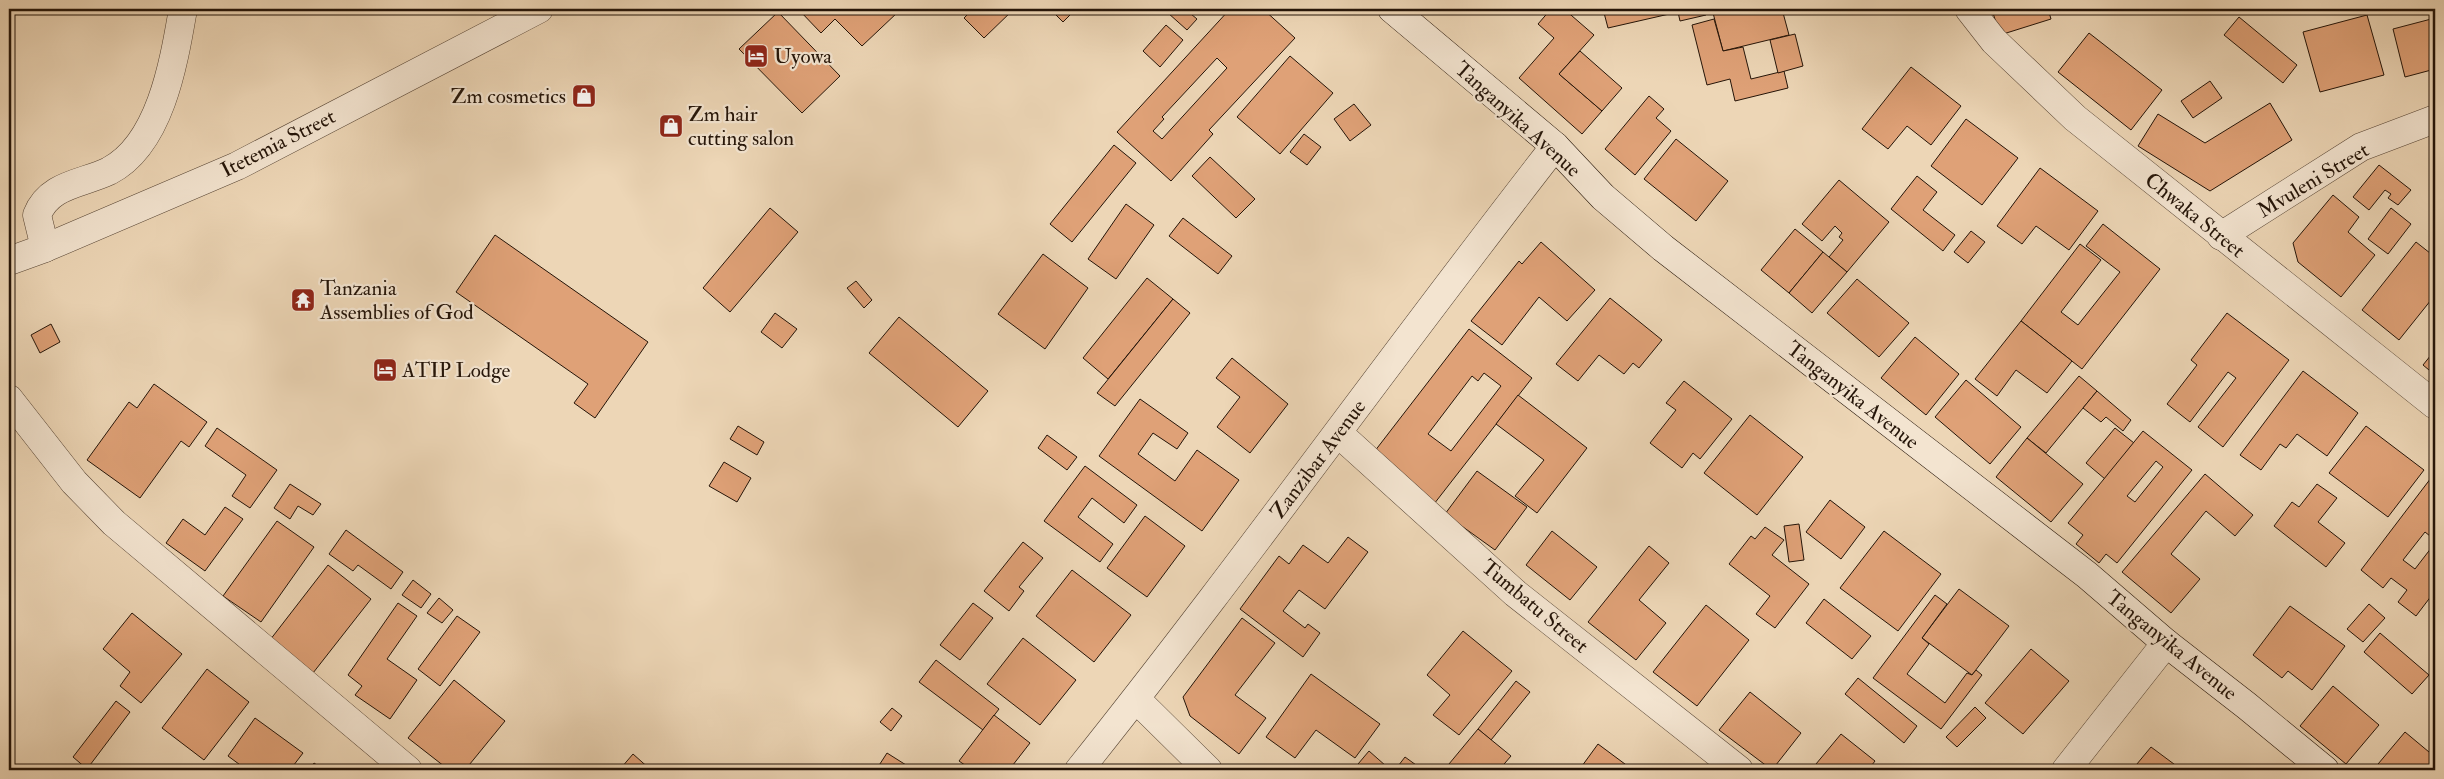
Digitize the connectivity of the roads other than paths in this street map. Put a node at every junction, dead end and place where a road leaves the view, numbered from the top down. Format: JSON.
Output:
{"nodes":[{"id":1,"x":183,"y":9,"type":"edge"},
{"id":2,"x":539,"y":9,"type":"edge"},
{"id":3,"x":1392,"y":9,"type":"edge"},
{"id":4,"x":1969,"y":9,"type":"edge"},
{"id":5,"x":2435,"y":119,"type":"edge"},
{"id":6,"x":1555,"y":146,"type":"junction"},
{"id":7,"x":2221,"y":236,"type":"junction"},
{"id":8,"x":45,"y":248,"type":"junction"},
{"id":9,"x":9,"y":261,"type":"edge"},
{"id":10,"x":9,"y":399,"type":"edge"},
{"id":11,"x":2435,"y":405,"type":"edge"},
{"id":12,"x":1338,"y":433,"type":"junction"},
{"id":13,"x":2166,"y":643,"type":"junction"},
{"id":14,"x":1136,"y":698,"type":"junction"},
{"id":15,"x":408,"y":770,"type":"edge"},
{"id":16,"x":1078,"y":770,"type":"edge"},
{"id":17,"x":1208,"y":770,"type":"edge"},
{"id":18,"x":1739,"y":770,"type":"edge"},
{"id":19,"x":2066,"y":770,"type":"edge"},
{"id":20,"x":2325,"y":770,"type":"edge"}],
"edges":[{"from":1,"to":8,"type":"street"},
{"from":2,"to":8,"type":"street","name":"Itetemia Street"},
{"from":3,"to":6,"type":"street","name":"Tanganyika Avenue"},
{"from":4,"to":7,"type":"street","name":"Chwaka Street"},
{"from":5,"to":7,"type":"street","name":"Mvuleni Street"},
{"from":6,"to":12,"type":"street","name":"Zanzibar Avenue"},
{"from":6,"to":13,"type":"street","name":"Tanganyika Avenue"},
{"from":7,"to":11,"type":"street","name":"Chwaka Street"},
{"from":8,"to":9,"type":"street","name":"Itetemia Street"},
{"from":10,"to":15,"type":"street"},
{"from":12,"to":14,"type":"street","name":"Zanzibar Avenue"},
{"from":12,"to":18,"type":"street","name":"Tumbatu Street"},
{"from":13,"to":19,"type":"street"},
{"from":13,"to":20,"type":"street","name":"Tanganyika Avenue"},
{"from":14,"to":16,"type":"street","name":"Zanzibar Avenue"},
{"from":14,"to":17,"type":"street"}]}
